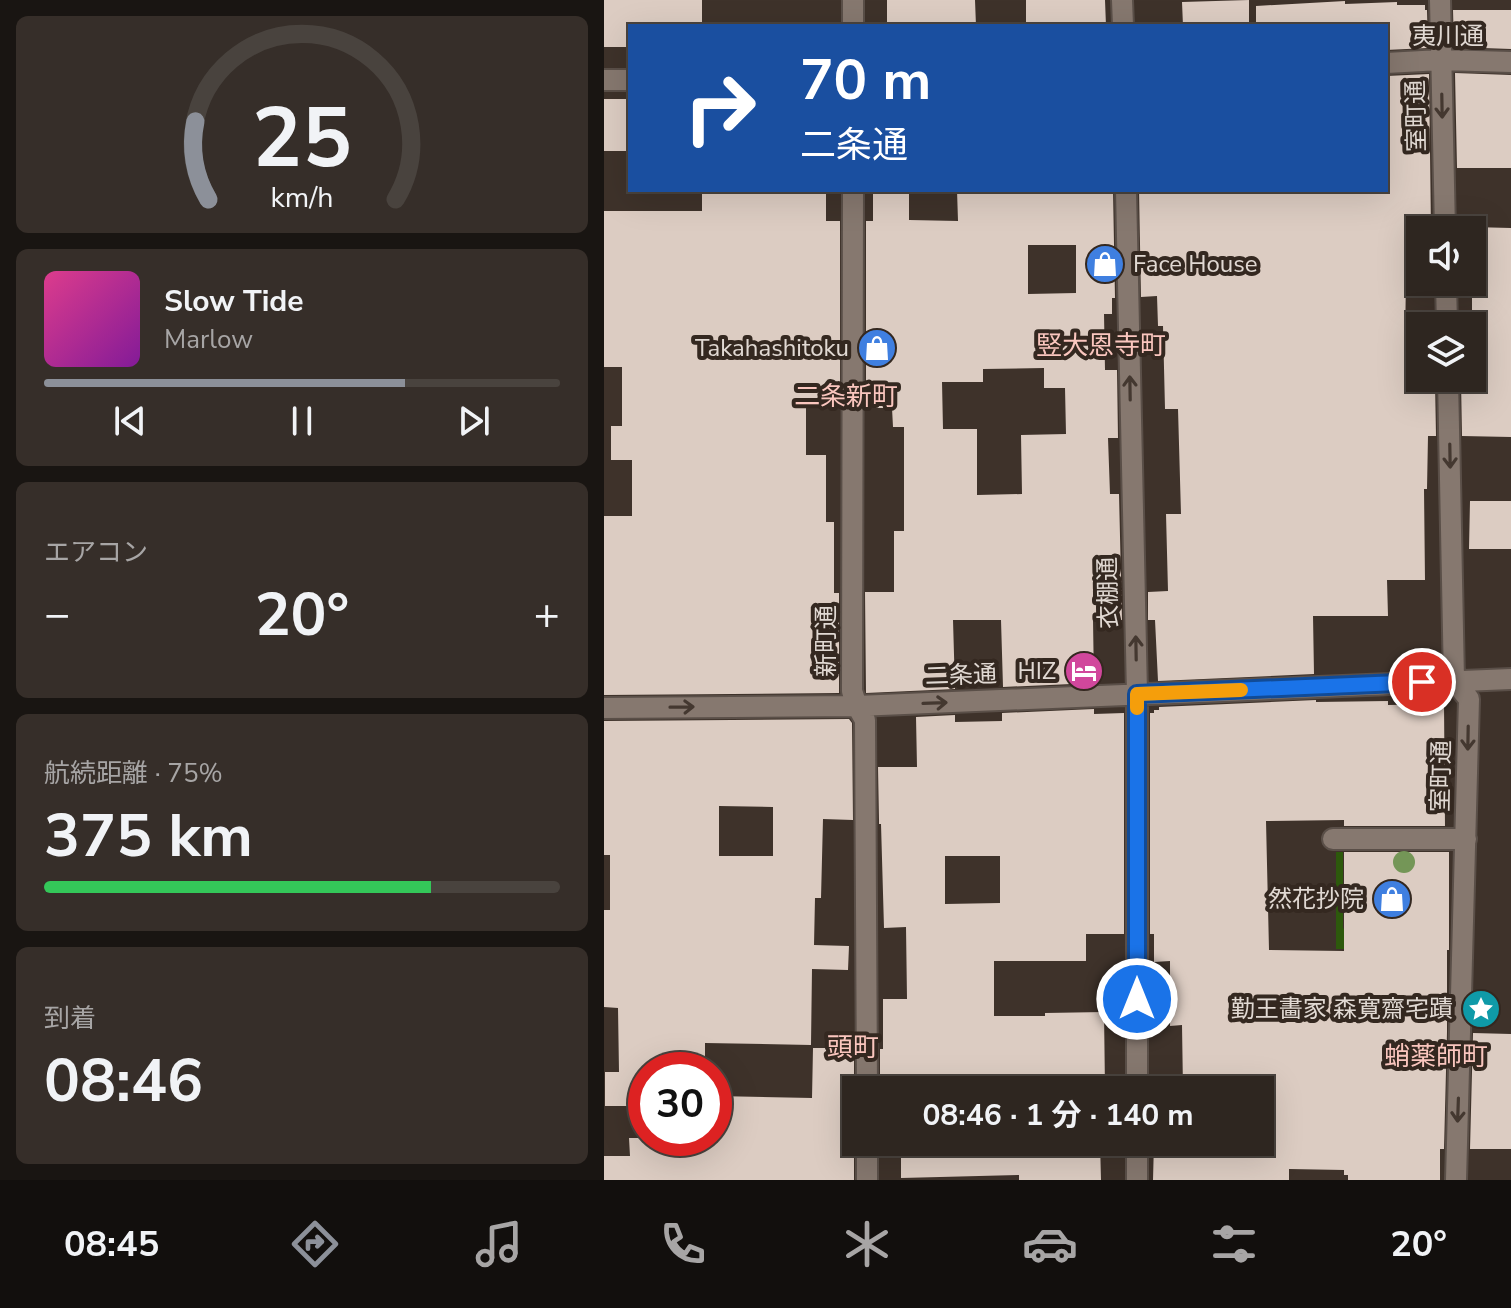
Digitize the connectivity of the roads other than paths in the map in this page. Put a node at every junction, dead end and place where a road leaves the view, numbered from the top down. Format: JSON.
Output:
{"nodes":[{"id":1,"x":853,"y":0,"type":"edge"},
{"id":2,"x":1122,"y":0,"type":"edge"},
{"id":3,"x":1440,"y":0,"type":"edge"},
{"id":4,"x":853,"y":24,"type":"edge"},
{"id":5,"x":1123,"y":24,"type":"edge"},
{"id":6,"x":1441,"y":60,"type":"junction"},
{"id":7,"x":1511,"y":62,"type":"edge"},
{"id":8,"x":1388,"y":63,"type":"edge"},
{"id":9,"x":604,"y":80,"type":"edge"},
{"id":10,"x":628,"y":80,"type":"edge"},
{"id":11,"x":853,"y":192,"type":"edge"},
{"id":12,"x":1126,"y":192,"type":"edge"},
{"id":13,"x":1445,"y":216,"type":"edge"},
{"id":14,"x":1448,"y":392,"type":"edge"},
{"id":15,"x":1511,"y":679,"type":"edge"},
{"id":16,"x":1454,"y":681,"type":"junction"},
{"id":17,"x":1137,"y":694,"type":"junction"},
{"id":18,"x":857,"y":706,"type":"junction"},
{"id":19,"x":604,"y":708,"type":"edge"},
{"id":20,"x":1333,"y":839,"type":"dead end"},
{"id":21,"x":1466,"y":839,"type":"junction"},
{"id":22,"x":867,"y":1076,"type":"edge"},
{"id":23,"x":1137,"y":1076,"type":"edge"},
{"id":24,"x":867,"y":1156,"type":"edge"},
{"id":25,"x":1137,"y":1156,"type":"edge"},
{"id":26,"x":867,"y":1180,"type":"edge"},
{"id":27,"x":1137,"y":1180,"type":"edge"},
{"id":28,"x":1456,"y":1180,"type":"edge"}],
"edges":[{"from":1,"to":4,"type":"street"},
{"from":2,"to":5,"type":"street"},
{"from":3,"to":6,"type":"street","name":"室町通"},
{"from":6,"to":7,"type":"street","name":"夷川通"},
{"from":6,"to":8,"type":"street","name":"夷川通"},
{"from":6,"to":13,"type":"street","name":"室町通","one_way":true},
{"from":9,"to":10,"type":"street"},
{"from":11,"to":18,"type":"street","name":"新町通"},
{"from":17,"to":12,"type":"street","name":"衣棚通","one_way":true},
{"from":14,"to":16,"type":"street","name":"室町通","one_way":true},
{"from":15,"to":16,"type":"street","name":"二条通"},
{"from":16,"to":17,"type":"street","name":"二条通"},
{"from":16,"to":21,"type":"street","name":"室町通","one_way":true},
{"from":18,"to":17,"type":"street","name":"二条通","one_way":true},
{"from":17,"to":23,"type":"street","name":"衣棚通"},
{"from":19,"to":18,"type":"street","name":"二条通","one_way":true},
{"from":18,"to":22,"type":"street","name":"新町通"},
{"from":20,"to":21,"type":"street"},
{"from":21,"to":28,"type":"street","name":"室町通","one_way":true},
{"from":24,"to":26,"type":"street"},
{"from":25,"to":27,"type":"street"}]}
